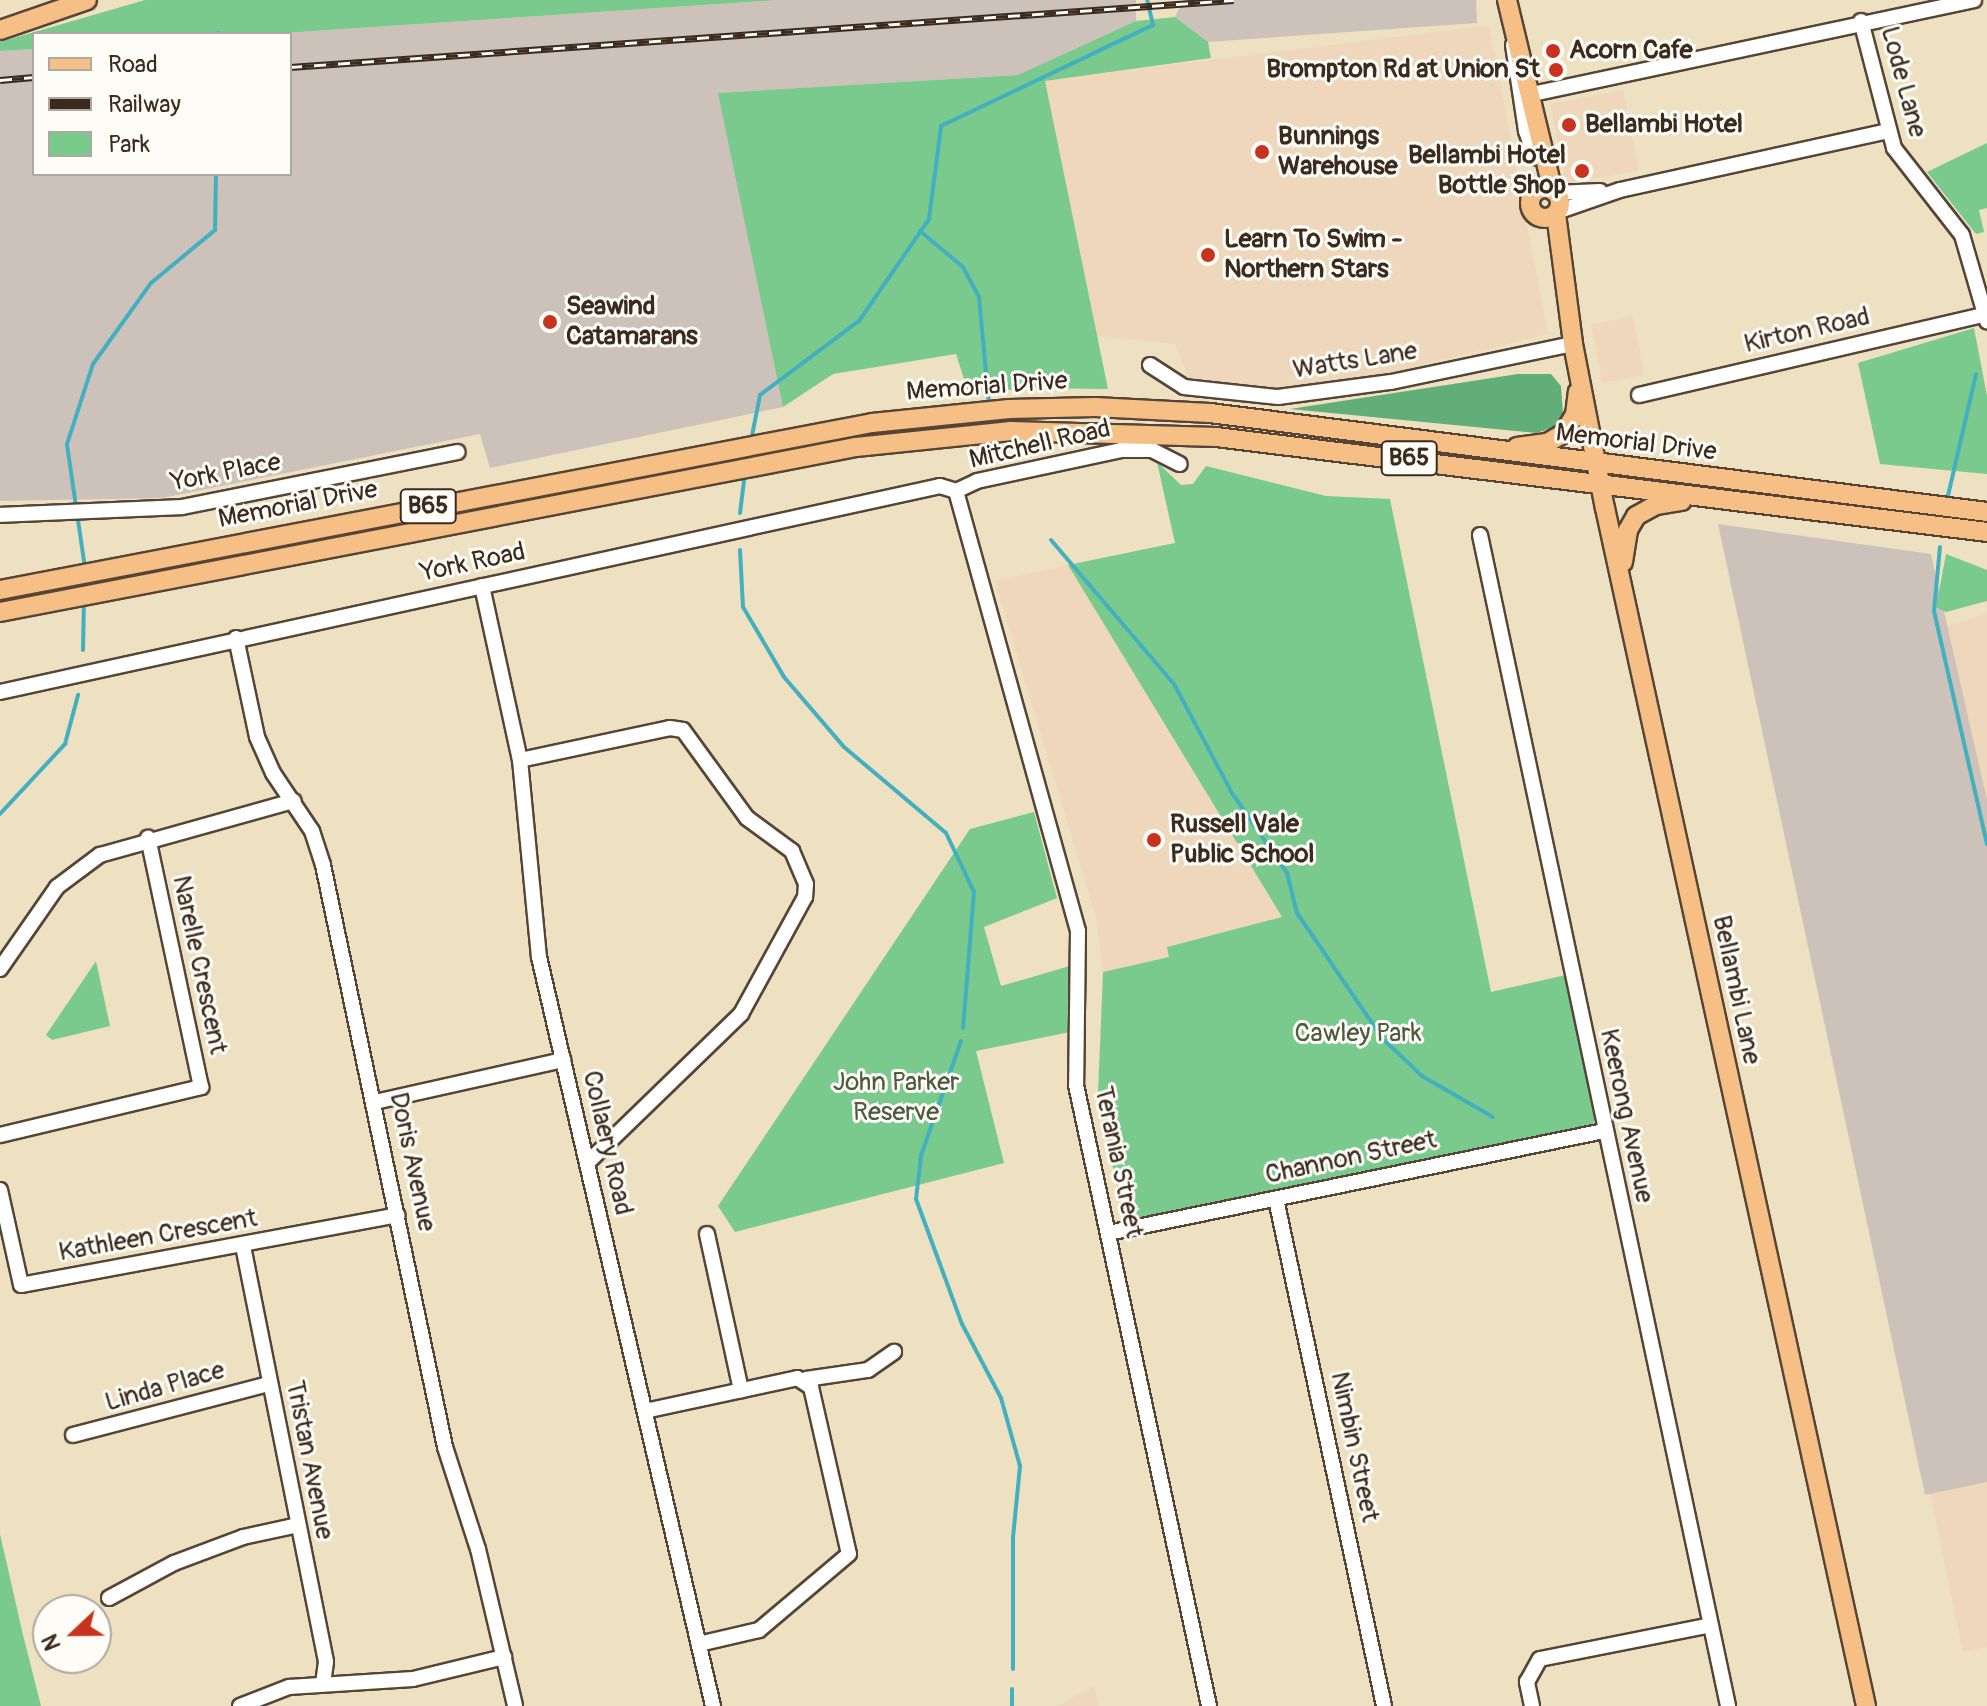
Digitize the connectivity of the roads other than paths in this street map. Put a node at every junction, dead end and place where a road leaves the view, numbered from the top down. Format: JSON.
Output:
{"nodes":[{"id":1,"x":87,"y":0,"type":"edge"},
{"id":2,"x":1507,"y":0,"type":"edge"},
{"id":3,"x":1974,"y":0,"type":"edge"},
{"id":4,"x":1861,"y":21,"type":"junction"},
{"id":5,"x":1512,"y":26,"type":"junction"},
{"id":6,"x":0,"y":30,"type":"edge"},
{"id":7,"x":1528,"y":95,"type":"junction"},
{"id":8,"x":1532,"y":116,"type":"junction"},
{"id":9,"x":1888,"y":131,"type":"junction"},
{"id":10,"x":1535,"y":157,"type":"junction"},
{"id":11,"x":1620,"y":190,"type":"junction"},
{"id":12,"x":1555,"y":192,"type":"junction"},
{"id":13,"x":1533,"y":194,"type":"junction"},
{"id":14,"x":1556,"y":213,"type":"junction"},
{"id":15,"x":1535,"y":216,"type":"junction"},
{"id":16,"x":1563,"y":283,"type":"junction"},
{"id":17,"x":1986,"y":318,"type":"edge"},
{"id":18,"x":1573,"y":344,"type":"junction"},
{"id":19,"x":1150,"y":365,"type":"dead end"},
{"id":20,"x":1579,"y":372,"type":"junction"},
{"id":21,"x":1639,"y":395,"type":"dead end"},
{"id":22,"x":1474,"y":448,"type":"junction"},
{"id":23,"x":458,"y":452,"type":"dead end"},
{"id":24,"x":1180,"y":464,"type":"dead end"},
{"id":25,"x":1597,"y":464,"type":"junction"},
{"id":26,"x":1601,"y":485,"type":"junction"},
{"id":27,"x":956,"y":491,"type":"junction"},
{"id":28,"x":1713,"y":498,"type":"junction"},
{"id":29,"x":1987,"y":512,"type":"edge"},
{"id":30,"x":0,"y":515,"type":"edge"},
{"id":31,"x":1987,"y":532,"type":"edge"},
{"id":32,"x":1480,"y":535,"type":"dead end"},
{"id":33,"x":1622,"y":581,"type":"junction"},
{"id":34,"x":482,"y":586,"type":"junction"},
{"id":35,"x":0,"y":590,"type":"edge"},
{"id":36,"x":0,"y":612,"type":"edge"},
{"id":37,"x":236,"y":638,"type":"junction"},
{"id":38,"x":0,"y":692,"type":"edge"},
{"id":39,"x":520,"y":760,"type":"junction"},
{"id":40,"x":294,"y":801,"type":"junction"},
{"id":41,"x":148,"y":838,"type":"junction"},
{"id":42,"x":0,"y":969,"type":"edge"},
{"id":43,"x":563,"y":1060,"type":"junction"},
{"id":44,"x":375,"y":1102,"type":"junction"},
{"id":45,"x":1604,"y":1131,"type":"junction"},
{"id":46,"x":0,"y":1135,"type":"edge"},
{"id":47,"x":587,"y":1163,"type":"junction"},
{"id":48,"x":0,"y":1190,"type":"edge"},
{"id":49,"x":1276,"y":1199,"type":"junction"},
{"id":50,"x":398,"y":1215,"type":"junction"},
{"id":51,"x":1108,"y":1233,"type":"junction"},
{"id":52,"x":707,"y":1234,"type":"dead end"},
{"id":53,"x":243,"y":1246,"type":"junction"},
{"id":54,"x":894,"y":1352,"type":"dead end"},
{"id":55,"x":806,"y":1379,"type":"junction"},
{"id":56,"x":269,"y":1384,"type":"junction"},
{"id":57,"x":741,"y":1390,"type":"junction"},
{"id":58,"x":645,"y":1411,"type":"junction"},
{"id":59,"x":73,"y":1435,"type":"dead end"},
{"id":60,"x":298,"y":1525,"type":"junction"},
{"id":61,"x":112,"y":1596,"type":"edge"},
{"id":62,"x":1711,"y":1625,"type":"junction"},
{"id":63,"x":1851,"y":1633,"type":"junction"},
{"id":64,"x":699,"y":1644,"type":"junction"},
{"id":65,"x":504,"y":1657,"type":"junction"},
{"id":66,"x":323,"y":1683,"type":"junction"},
{"id":67,"x":240,"y":1706,"type":"edge"},
{"id":68,"x":515,"y":1706,"type":"edge"},
{"id":69,"x":713,"y":1706,"type":"edge"},
{"id":70,"x":1209,"y":1706,"type":"edge"},
{"id":71,"x":1384,"y":1706,"type":"edge"},
{"id":72,"x":1532,"y":1706,"type":"edge"},
{"id":73,"x":1728,"y":1706,"type":"edge"},
{"id":74,"x":1857,"y":1706,"type":"edge"},
{"id":75,"x":1866,"y":1706,"type":"edge"}],
"edges":[{"from":1,"to":6,"type":"main road"},
{"from":2,"to":5,"type":"main road"},
{"from":3,"to":4,"type":"street"},
{"from":4,"to":7,"type":"street"},
{"from":4,"to":9,"type":"street","name":"Lode Lane"},
{"from":5,"to":7,"type":"main road"},
{"from":5,"to":10,"type":"street"},
{"from":7,"to":8,"type":"main road"},
{"from":8,"to":10,"type":"main road"},
{"from":8,"to":12,"type":"main road"},
{"from":9,"to":11,"type":"street"},
{"from":9,"to":17,"type":"street","name":"Lode Lane"},
{"from":10,"to":13,"type":"main road"},
{"from":11,"to":12,"type":"street"},
{"from":11,"to":14,"type":"street"},
{"from":12,"to":13,"type":"main road"},
{"from":12,"to":14,"type":"main road"},
{"from":13,"to":15,"type":"main road"},
{"from":14,"to":15,"type":"main road"},
{"from":14,"to":16,"type":"main road"},
{"from":15,"to":16,"type":"main road"},
{"from":16,"to":18,"type":"main road","name":"Bellambi Lane"},
{"from":17,"to":21,"type":"street","name":"Kirton Road"},
{"from":18,"to":19,"type":"street","name":"Watts Lane"},
{"from":18,"to":20,"type":"main road","name":"Bellambi Lane"},
{"from":20,"to":22,"type":"main road"},
{"from":20,"to":25,"type":"main road","name":"Bellambi Lane"},
{"from":22,"to":25,"type":"main road","name":"Memorial Drive","number":"B65"},
{"from":22,"to":35,"type":"main road","name":"Memorial Drive","number":"B65"},
{"from":23,"to":30,"type":"street","name":"York Place"},
{"from":24,"to":27,"type":"street","name":"Mitchell Road"},
{"from":25,"to":26,"type":"main road","name":"Bellambi Lane"},
{"from":25,"to":29,"type":"main road","name":"Memorial Drive","number":"B65"},
{"from":26,"to":28,"type":"main road","name":"Memorial Drive","number":"B65"},
{"from":26,"to":33,"type":"main road","name":"Bellambi Lane"},
{"from":26,"to":36,"type":"main road","name":"Memorial Drive","number":"B65"},
{"from":27,"to":34,"type":"street","name":"York Road"},
{"from":27,"to":51,"type":"street","name":"Terania Street"},
{"from":28,"to":31,"type":"main road","name":"Memorial Drive","number":"B65"},
{"from":28,"to":33,"type":"main road"},
{"from":32,"to":45,"type":"street","name":"Keerong Avenue"},
{"from":33,"to":63,"type":"main road","name":"Bellambi Lane"},
{"from":34,"to":37,"type":"street","name":"York Road"},
{"from":34,"to":39,"type":"street","name":"Collaery Road"},
{"from":37,"to":38,"type":"street","name":"York Road"},
{"from":37,"to":40,"type":"street","name":"Doris Avenue"},
{"from":39,"to":43,"type":"street","name":"Collaery Road"},
{"from":39,"to":47,"type":"street"},
{"from":40,"to":41,"type":"street"},
{"from":40,"to":44,"type":"street","name":"Doris Avenue"},
{"from":41,"to":42,"type":"street"},
{"from":41,"to":46,"type":"street","name":"Narelle Crescent"},
{"from":43,"to":44,"type":"street"},
{"from":43,"to":47,"type":"street","name":"Collaery Road"},
{"from":44,"to":50,"type":"street","name":"Doris Avenue"},
{"from":45,"to":49,"type":"street","name":"Channon Street"},
{"from":45,"to":62,"type":"street","name":"Keerong Avenue"},
{"from":47,"to":58,"type":"street","name":"Collaery Road"},
{"from":48,"to":53,"type":"street","name":"Kathleen Crescent"},
{"from":49,"to":51,"type":"street","name":"Channon Street"},
{"from":49,"to":71,"type":"street","name":"Nimbin Street"},
{"from":50,"to":53,"type":"street","name":"Kathleen Crescent"},
{"from":50,"to":65,"type":"street","name":"Doris Avenue"},
{"from":51,"to":70,"type":"street","name":"Terania Street"},
{"from":52,"to":57,"type":"street"},
{"from":53,"to":56,"type":"street","name":"Tristan Avenue"},
{"from":54,"to":55,"type":"street"},
{"from":55,"to":57,"type":"street"},
{"from":55,"to":64,"type":"street"},
{"from":56,"to":59,"type":"street","name":"Linda Place"},
{"from":56,"to":60,"type":"street","name":"Tristan Avenue"},
{"from":57,"to":58,"type":"street"},
{"from":58,"to":64,"type":"street","name":"Collaery Road"},
{"from":60,"to":61,"type":"street"},
{"from":60,"to":66,"type":"street","name":"Tristan Avenue"},
{"from":62,"to":72,"type":"street"},
{"from":62,"to":73,"type":"street","name":"Keerong Avenue"},
{"from":63,"to":74,"type":"main road"},
{"from":63,"to":75,"type":"main road","name":"Bellambi Lane"},
{"from":64,"to":69,"type":"street","name":"Collaery Road"},
{"from":65,"to":66,"type":"street"},
{"from":65,"to":68,"type":"street","name":"Doris Avenue"},
{"from":66,"to":67,"type":"street"}]}
